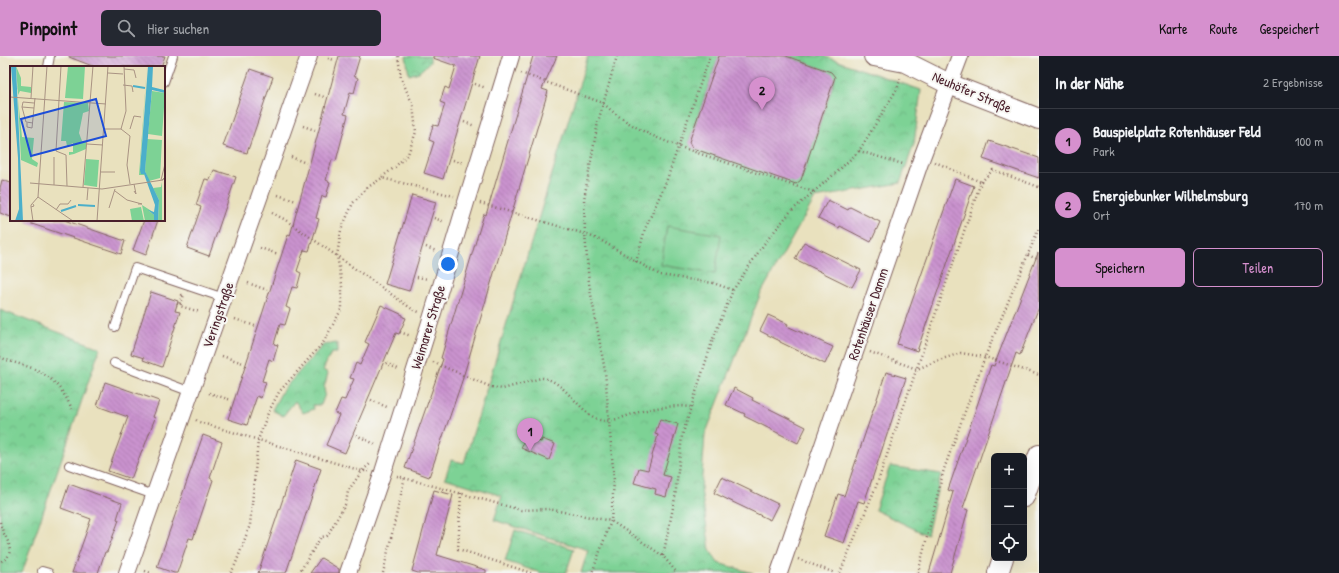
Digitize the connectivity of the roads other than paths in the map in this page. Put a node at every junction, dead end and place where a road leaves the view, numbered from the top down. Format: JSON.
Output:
{"nodes":[{"id":1,"x":50,"y":56,"type":"edge"},
{"id":2,"x":173,"y":56,"type":"edge"},
{"id":3,"x":310,"y":56,"type":"edge"},
{"id":4,"x":874,"y":56,"type":"edge"},
{"id":5,"x":960,"y":56,"type":"edge"},
{"id":6,"x":509,"y":62,"type":"edge"},
{"id":7,"x":900,"y":65,"type":"edge"},
{"id":8,"x":48,"y":66,"type":"edge"},
{"id":9,"x":165,"y":79,"type":"edge"},
{"id":10,"x":949,"y":84,"type":"junction"},
{"id":11,"x":1039,"y":119,"type":"edge"},
{"id":12,"x":224,"y":298,"type":"junction"},
{"id":13,"x":115,"y":327,"type":"dead end"},
{"id":14,"x":114,"y":363,"type":"dead end"},
{"id":15,"x":191,"y":392,"type":"junction"},
{"id":16,"x":69,"y":465,"type":"dead end"},
{"id":17,"x":1037,"y":465,"type":"edge"},
{"id":18,"x":1027,"y":490,"type":"edge"},
{"id":19,"x":154,"y":495,"type":"junction"},
{"id":20,"x":1002,"y":561,"type":"edge"},
{"id":21,"x":127,"y":573,"type":"edge"},
{"id":22,"x":348,"y":573,"type":"edge"},
{"id":23,"x":779,"y":573,"type":"edge"},
{"id":24,"x":998,"y":573,"type":"edge"}],
"edges":[{"from":1,"to":8,"type":"lane"},
{"from":2,"to":9,"type":"lane"},
{"from":3,"to":12,"type":"street","name":"Veringstraße"},
{"from":4,"to":7,"type":"street","name":"Neuhöfer Straße"},
{"from":5,"to":10,"type":"street","name":"Rotenhäuser Damm"},
{"from":6,"to":22,"type":"street","name":"Weimarer Straße"},
{"from":7,"to":10,"type":"street","name":"Neuhöfer Straße"},
{"from":10,"to":11,"type":"street","name":"Neuhöfer Straße"},
{"from":10,"to":23,"type":"street","name":"Rotenhäuser Damm"},
{"from":12,"to":13,"type":"lane"},
{"from":12,"to":15,"type":"street","name":"Veringstraße"},
{"from":14,"to":15,"type":"lane"},
{"from":15,"to":19,"type":"street","name":"Veringstraße"},
{"from":16,"to":19,"type":"lane"},
{"from":17,"to":18,"type":"street"},
{"from":19,"to":21,"type":"street","name":"Veringstraße"},
{"from":20,"to":24,"type":"street"}]}
